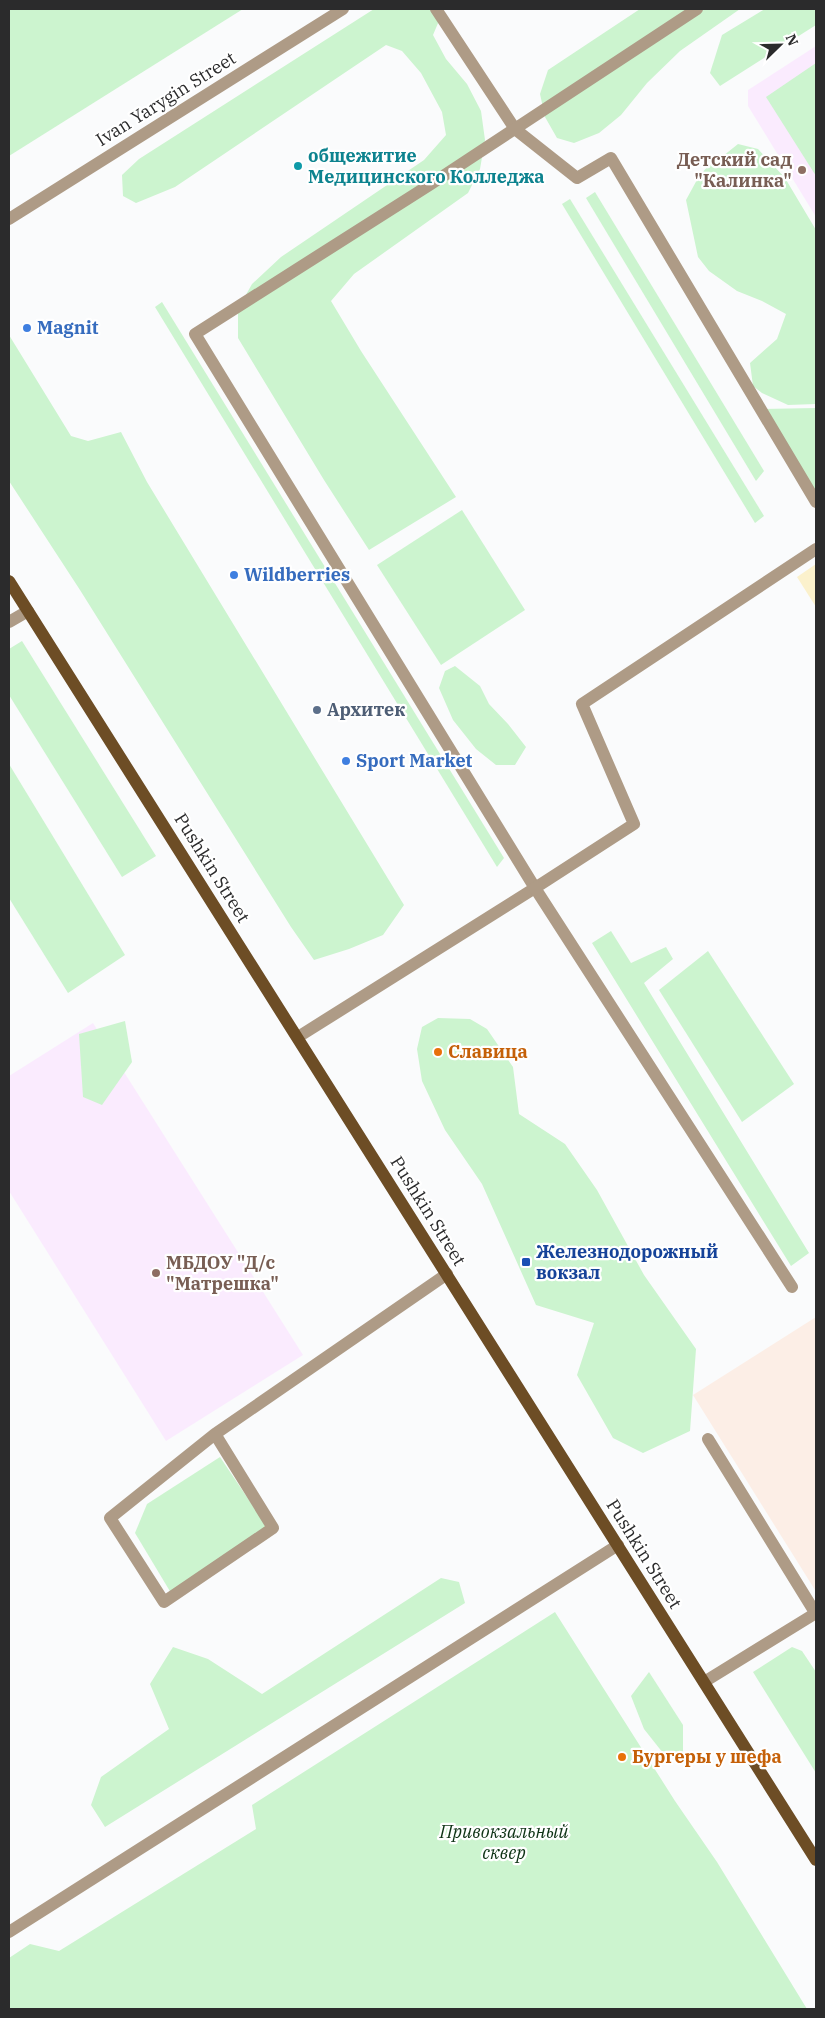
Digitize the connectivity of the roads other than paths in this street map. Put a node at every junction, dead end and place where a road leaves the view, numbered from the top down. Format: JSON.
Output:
{"nodes":[{"id":1,"x":342,"y":9,"type":"edge"},
{"id":2,"x":436,"y":9,"type":"edge"},
{"id":3,"x":697,"y":9,"type":"edge"},
{"id":4,"x":515,"y":129,"type":"junction"},
{"id":5,"x":9,"y":219,"type":"edge"},
{"id":6,"x":816,"y":502,"type":"edge"},
{"id":7,"x":816,"y":549,"type":"edge"},
{"id":8,"x":9,"y":581,"type":"edge"},
{"id":9,"x":28,"y":611,"type":"junction"},
{"id":10,"x":9,"y":622,"type":"edge"},
{"id":11,"x":535,"y":888,"type":"junction"},
{"id":12,"x":298,"y":1037,"type":"junction"},
{"id":13,"x":447,"y":1274,"type":"junction"},
{"id":14,"x":792,"y":1287,"type":"dead end"},
{"id":15,"x":214,"y":1434,"type":"junction"},
{"id":16,"x":708,"y":1439,"type":"dead end"},
{"id":17,"x":618,"y":1545,"type":"junction"},
{"id":18,"x":816,"y":1613,"type":"edge"},
{"id":19,"x":704,"y":1682,"type":"junction"},
{"id":20,"x":816,"y":1860,"type":"edge"},
{"id":21,"x":9,"y":1932,"type":"edge"}],
"edges":[{"from":1,"to":5,"type":"street","name":"Ivan Yarygin Street"},
{"from":2,"to":4,"type":"street"},
{"from":3,"to":4,"type":"street"},
{"from":4,"to":6,"type":"street"},
{"from":4,"to":11,"type":"street"},
{"from":7,"to":11,"type":"street"},
{"from":8,"to":9,"type":"main road","name":"Pushkin Street"},
{"from":9,"to":10,"type":"street"},
{"from":9,"to":12,"type":"main road","name":"Pushkin Street"},
{"from":11,"to":12,"type":"street"},
{"from":11,"to":14,"type":"street"},
{"from":12,"to":13,"type":"main road","name":"Pushkin Street"},
{"from":13,"to":15,"type":"street"},
{"from":13,"to":17,"type":"main road","name":"Pushkin Street"},
{"from":15,"to":15,"type":"street"},
{"from":16,"to":18,"type":"street"},
{"from":17,"to":19,"type":"main road","name":"Pushkin Street"},
{"from":17,"to":21,"type":"street"},
{"from":18,"to":19,"type":"street"},
{"from":19,"to":20,"type":"main road","name":"Pushkin Street"}]}
